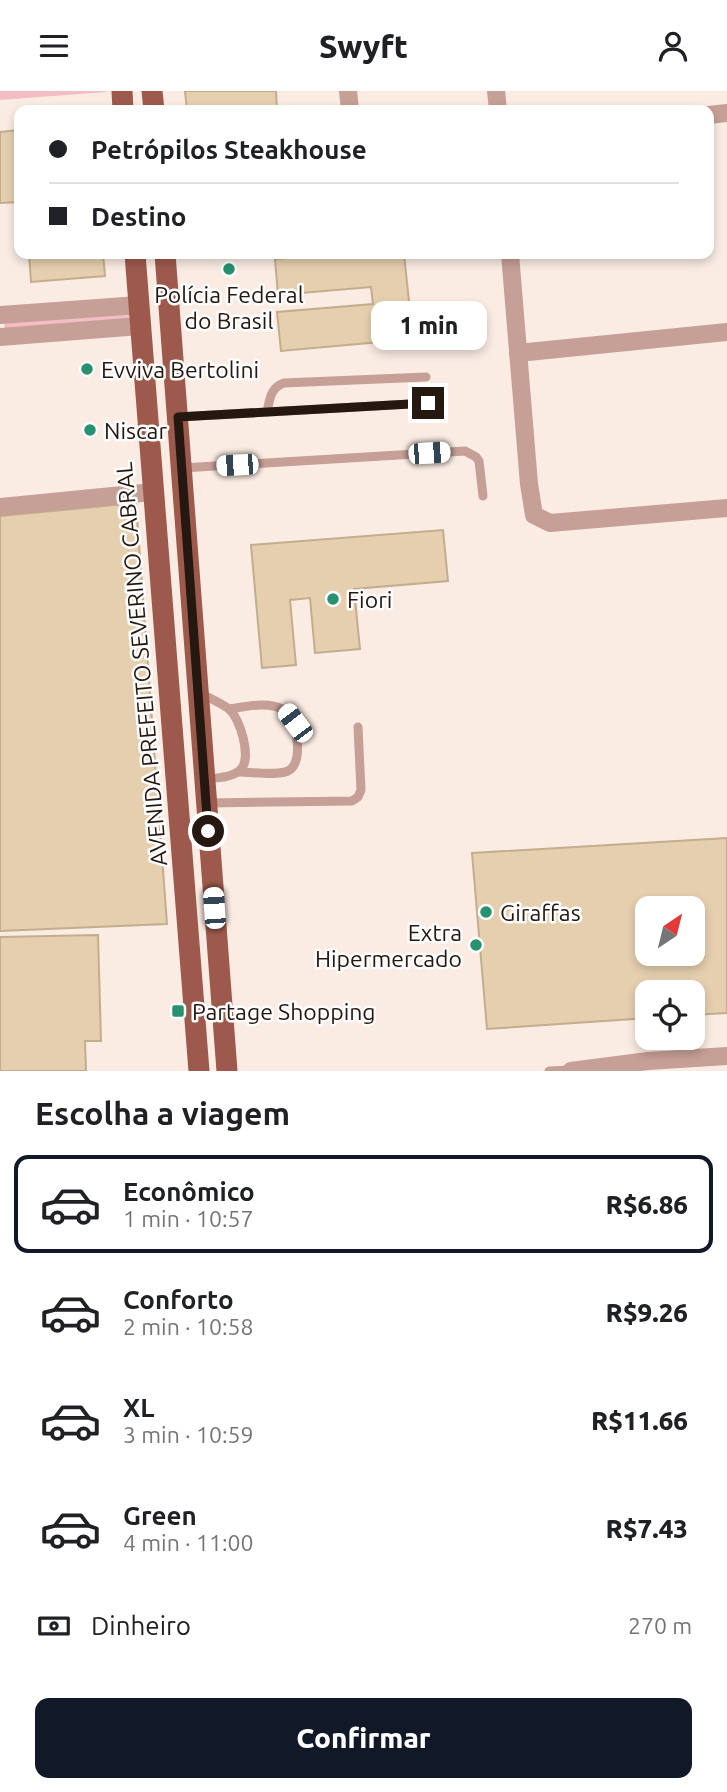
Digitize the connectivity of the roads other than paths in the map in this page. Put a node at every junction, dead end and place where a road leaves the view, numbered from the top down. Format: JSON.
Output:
{"nodes":[{"id":1,"x":135,"y":259,"type":"edge"},
{"id":2,"x":165,"y":259,"type":"edge"},
{"id":3,"x":510,"y":259,"type":"edge"},
{"id":4,"x":1,"y":315,"type":"edge"},
{"id":5,"x":140,"y":315,"type":"junction"},
{"id":6,"x":727,"y":332,"type":"edge"},
{"id":7,"x":2,"y":337,"type":"edge"},
{"id":8,"x":518,"y":353,"type":"junction"},
{"id":9,"x":426,"y":377,"type":"dead end"},
{"id":10,"x":428,"y":403,"type":"dead end"},
{"id":11,"x":267,"y":412,"type":"junction"},
{"id":12,"x":178,"y":417,"type":"junction"},
{"id":13,"x":182,"y":468,"type":"junction"},
{"id":14,"x":153,"y":492,"type":"junction"},
{"id":15,"x":484,"y":496,"type":"dead end"},
{"id":16,"x":0,"y":507,"type":"edge"},
{"id":17,"x":727,"y":508,"type":"edge"},
{"id":18,"x":198,"y":691,"type":"junction"},
{"id":19,"x":229,"y":709,"type":"junction"},
{"id":20,"x":358,"y":727,"type":"dead end"},
{"id":21,"x":239,"y":772,"type":"junction"},
{"id":22,"x":203,"y":780,"type":"junction"},
{"id":23,"x":206,"y":803,"type":"junction"},
{"id":24,"x":721,"y":1061,"type":"edge"},
{"id":25,"x":571,"y":1070,"type":"edge"},
{"id":26,"x":199,"y":1071,"type":"edge"},
{"id":27,"x":226,"y":1071,"type":"edge"},
{"id":28,"x":549,"y":1071,"type":"edge"}],
"edges":[{"from":1,"to":5,"type":"main road","name":"AVENIDA PREFEITO SEVERINO CABRAL"},
{"from":2,"to":12,"type":"main road"},
{"from":3,"to":8,"type":"street"},
{"from":4,"to":5,"type":"street"},
{"from":4,"to":7,"type":"street"},
{"from":5,"to":7,"type":"street"},
{"from":5,"to":14,"type":"main road","name":"AVENIDA PREFEITO SEVERINO CABRAL"},
{"from":6,"to":8,"type":"street"},
{"from":8,"to":17,"type":"street"},
{"from":9,"to":11,"type":"lane"},
{"from":10,"to":11,"type":"lane"},
{"from":11,"to":12,"type":"lane"},
{"from":12,"to":13,"type":"main road"},
{"from":13,"to":15,"type":"lane"},
{"from":13,"to":18,"type":"main road"},
{"from":14,"to":16,"type":"street"},
{"from":14,"to":26,"type":"main road","name":"AVENIDA PREFEITO SEVERINO CABRAL"},
{"from":18,"to":19,"type":"lane"},
{"from":18,"to":22,"type":"main road"},
{"from":19,"to":21,"type":"lane"},
{"from":19,"to":21,"type":"lane"},
{"from":20,"to":23,"type":"lane"},
{"from":21,"to":22,"type":"lane"},
{"from":22,"to":23,"type":"main road"},
{"from":23,"to":27,"type":"main road"},
{"from":24,"to":25,"type":"street"},
{"from":25,"to":28,"type":"lane"}]}
